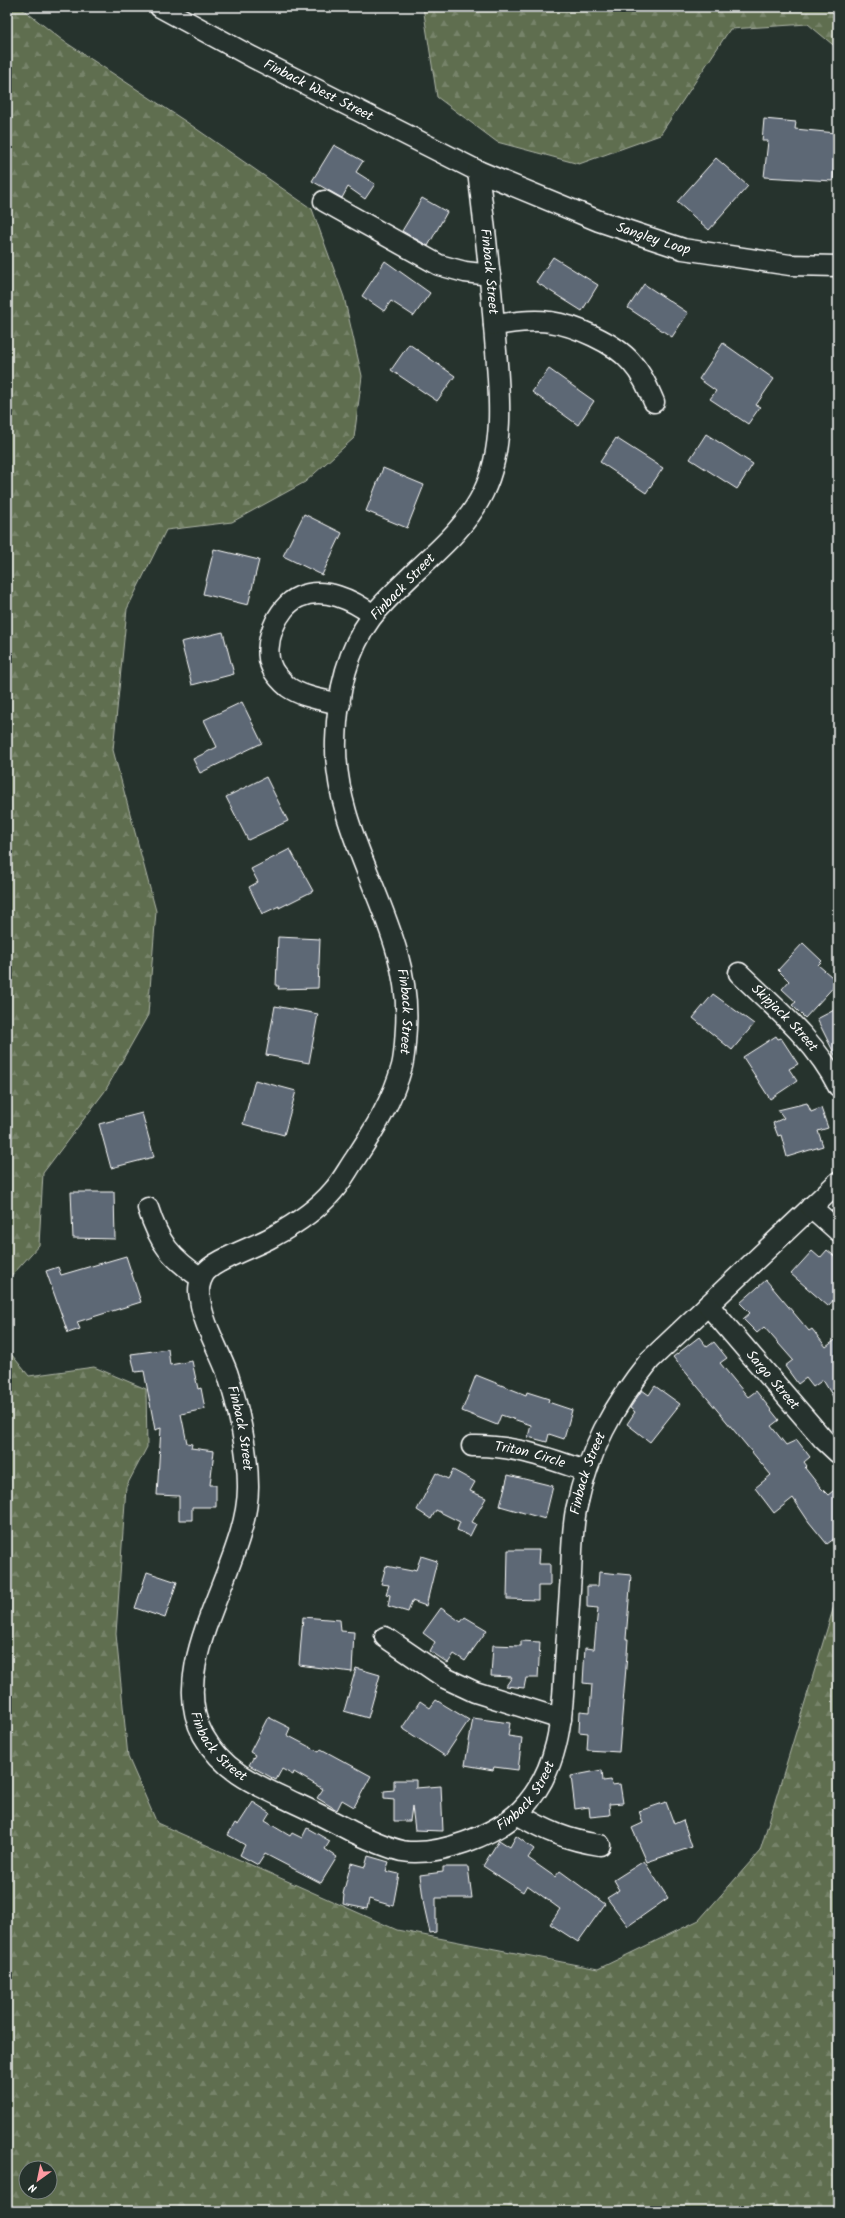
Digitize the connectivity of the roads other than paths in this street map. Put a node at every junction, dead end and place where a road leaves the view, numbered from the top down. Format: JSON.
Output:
{"nodes":[{"id":1,"x":160,"y":7,"type":"edge"},
{"id":2,"x":478,"y":171,"type":"junction"},
{"id":3,"x":324,"y":201,"type":"dead end"},
{"id":4,"x":838,"y":266,"type":"edge"},
{"id":5,"x":490,"y":275,"type":"junction"},
{"id":6,"x":494,"y":325,"type":"junction"},
{"id":7,"x":654,"y":402,"type":"dead end"},
{"id":8,"x":373,"y":615,"type":"junction"},
{"id":9,"x":340,"y":704,"type":"junction"},
{"id":10,"x":739,"y":973,"type":"dead end"},
{"id":11,"x":838,"y":1086,"type":"edge"},
{"id":12,"x":838,"y":1182,"type":"edge"},
{"id":13,"x":811,"y":1207,"type":"junction"},
{"id":14,"x":148,"y":1208,"type":"dead end"},
{"id":15,"x":838,"y":1231,"type":"edge"},
{"id":16,"x":201,"y":1278,"type":"junction"},
{"id":17,"x":708,"y":1305,"type":"junction"},
{"id":18,"x":472,"y":1446,"type":"dead end"},
{"id":19,"x":838,"y":1453,"type":"edge"},
{"id":20,"x":586,"y":1471,"type":"junction"},
{"id":21,"x":385,"y":1637,"type":"dead end"},
{"id":22,"x":561,"y":1719,"type":"junction"},
{"id":23,"x":517,"y":1814,"type":"junction"},
{"id":24,"x":600,"y":1845,"type":"dead end"}],
"edges":[{"from":1,"to":2,"type":"street","name":"Finback West Street"},
{"from":2,"to":4,"type":"street","name":"Sangley Loop"},
{"from":2,"to":5,"type":"street","name":"Finback Street"},
{"from":3,"to":5,"type":"street"},
{"from":5,"to":6,"type":"street","name":"Finback Street"},
{"from":6,"to":7,"type":"street"},
{"from":6,"to":8,"type":"street","name":"Finback Street"},
{"from":8,"to":9,"type":"street","name":"Finback Street"},
{"from":8,"to":9,"type":"street"},
{"from":9,"to":16,"type":"street","name":"Finback Street"},
{"from":10,"to":11,"type":"street","name":"Skipjack Street"},
{"from":12,"to":13,"type":"street","name":"Finback Street"},
{"from":13,"to":15,"type":"street"},
{"from":13,"to":17,"type":"street","name":"Finback Street"},
{"from":14,"to":16,"type":"street"},
{"from":16,"to":23,"type":"street","name":"Finback Street"},
{"from":17,"to":19,"type":"street","name":"Sargo Street"},
{"from":17,"to":20,"type":"street","name":"Finback Street"},
{"from":18,"to":20,"type":"street","name":"Triton Circle"},
{"from":20,"to":22,"type":"street","name":"Finback Street"},
{"from":21,"to":22,"type":"street"},
{"from":22,"to":23,"type":"street","name":"Finback Street"},
{"from":23,"to":24,"type":"street"}]}
